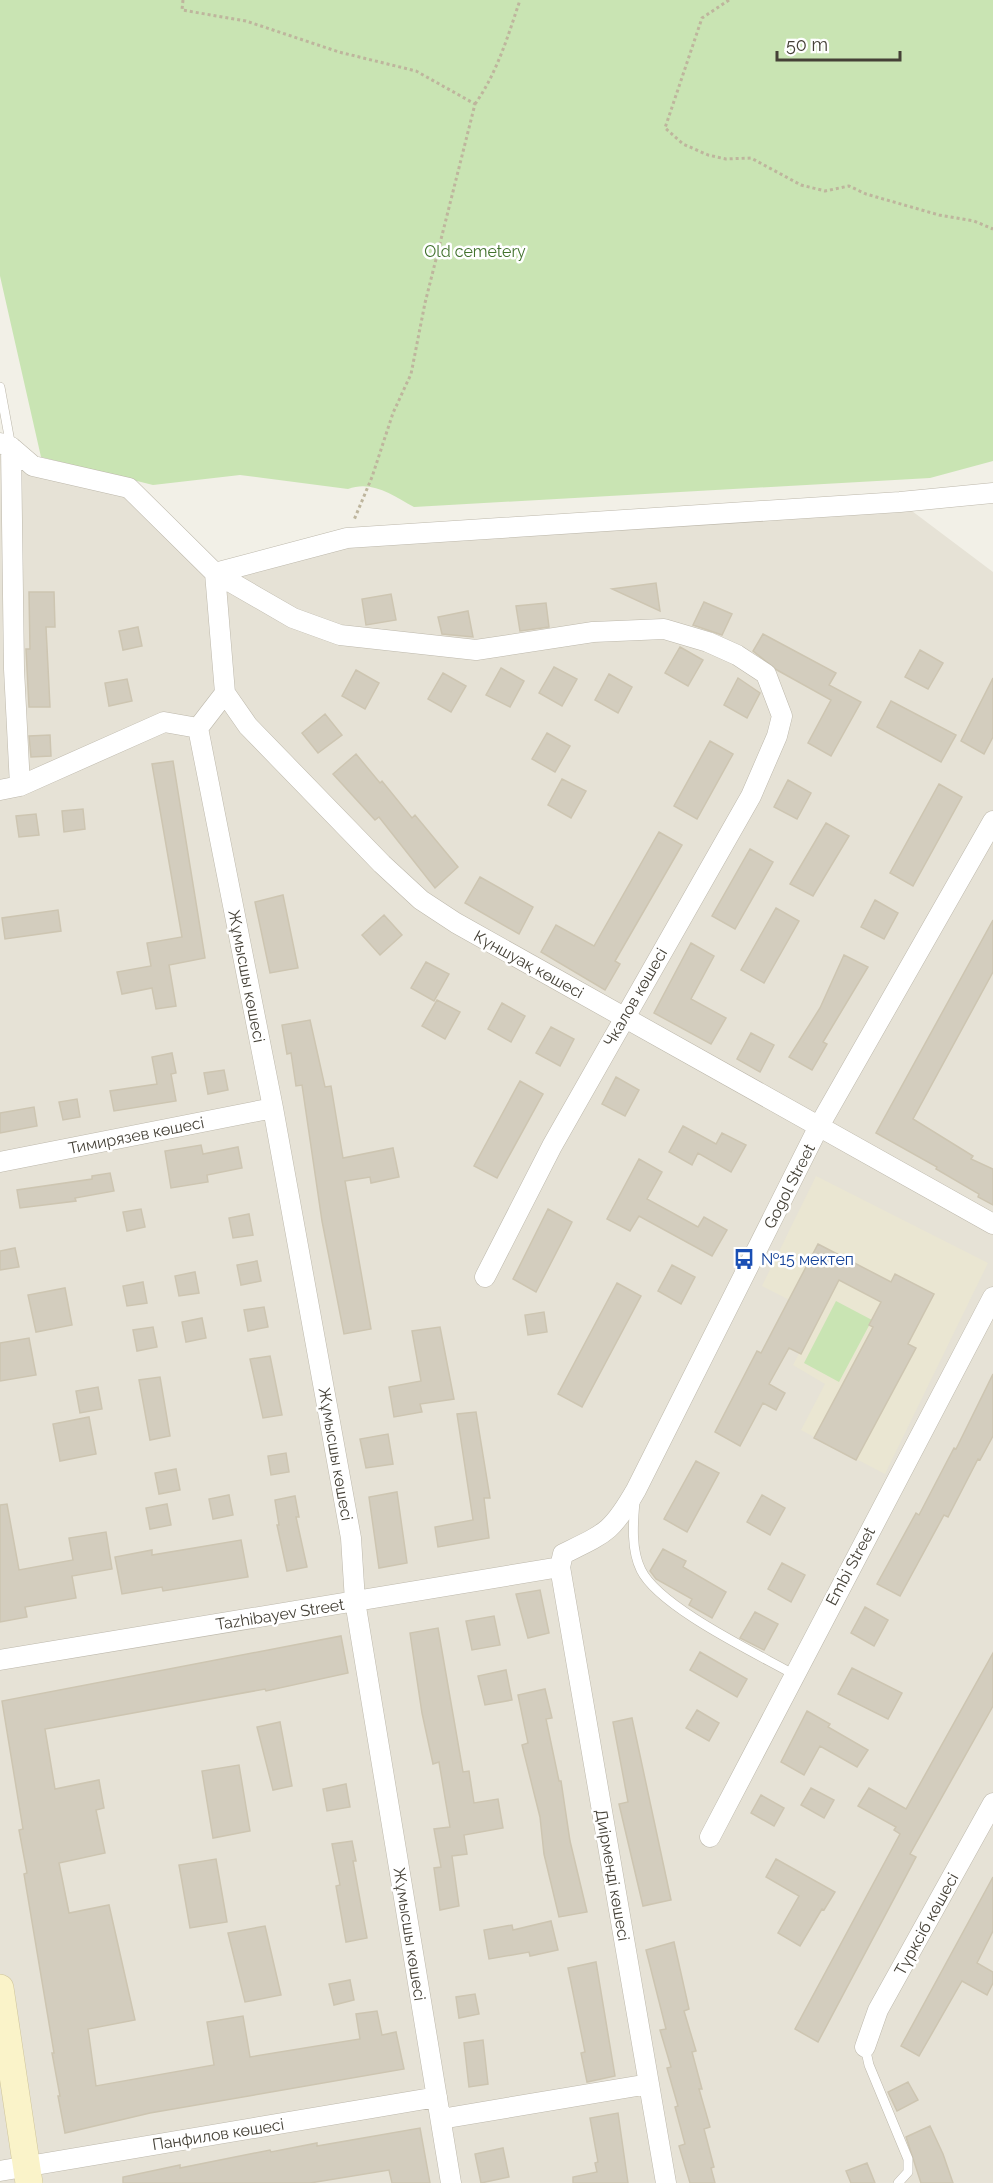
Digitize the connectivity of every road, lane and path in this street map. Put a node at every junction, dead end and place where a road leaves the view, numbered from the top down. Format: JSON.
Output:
{"nodes":[{"id":1,"x":183,"y":0,"type":"edge"},
{"id":2,"x":520,"y":0,"type":"edge"},
{"id":3,"x":729,"y":0,"type":"edge"},
{"id":4,"x":476,"y":104,"type":"junction"},
{"id":5,"x":993,"y":229,"type":"edge"},
{"id":6,"x":0,"y":387,"type":"edge"},
{"id":7,"x":6,"y":445,"type":"edge"},
{"id":8,"x":993,"y":493,"type":"edge"},
{"id":9,"x":347,"y":538,"type":"junction"},
{"id":10,"x":215,"y":573,"type":"junction"},
{"id":11,"x":225,"y":693,"type":"junction"},
{"id":12,"x":198,"y":728,"type":"junction"},
{"id":13,"x":20,"y":786,"type":"junction"},
{"id":14,"x":0,"y":790,"type":"edge"},
{"id":15,"x":993,"y":820,"type":"edge"},
{"id":16,"x":623,"y":1017,"type":"junction"},
{"id":17,"x":273,"y":1108,"type":"junction"},
{"id":18,"x":819,"y":1126,"type":"junction"},
{"id":19,"x":0,"y":1162,"type":"edge"},
{"id":20,"x":993,"y":1224,"type":"edge"},
{"id":21,"x":485,"y":1277,"type":"dead end"},
{"id":22,"x":993,"y":1297,"type":"edge"},
{"id":23,"x":636,"y":1490,"type":"junction"},
{"id":24,"x":561,"y":1560,"type":"junction"},
{"id":25,"x":355,"y":1601,"type":"junction"},
{"id":26,"x":0,"y":1660,"type":"edge"},
{"id":27,"x":794,"y":1674,"type":"junction"},
{"id":28,"x":993,"y":1803,"type":"edge"},
{"id":29,"x":710,"y":1838,"type":"dead end"},
{"id":30,"x":0,"y":1988,"type":"edge"},
{"id":31,"x":865,"y":2047,"type":"joint"},
{"id":32,"x":649,"y":2084,"type":"junction"},
{"id":33,"x":437,"y":2097,"type":"junction"},
{"id":34,"x":441,"y":2119,"type":"junction"},
{"id":35,"x":0,"y":2171,"type":"edge"},
{"id":36,"x":28,"y":2174,"type":"edge"},
{"id":37,"x":452,"y":2183,"type":"edge"},
{"id":38,"x":666,"y":2183,"type":"edge"},
{"id":39,"x":898,"y":2183,"type":"edge"}],
"edges":[{"from":1,"to":4,"type":"path"},
{"from":2,"to":4,"type":"path"},
{"from":3,"to":5,"type":"path"},
{"from":4,"to":9,"type":"path"},
{"from":6,"to":7,"type":"lane"},
{"from":7,"to":10,"type":"street"},
{"from":7,"to":13,"type":"street"},
{"from":8,"to":9,"type":"street"},
{"from":9,"to":10,"type":"street"},
{"from":10,"to":11,"type":"street"},
{"from":10,"to":16,"type":"street","name":"Чкалов көшесі"},
{"from":11,"to":12,"type":"street"},
{"from":11,"to":16,"type":"street","name":"Күншуақ көшесі"},
{"from":12,"to":13,"type":"street"},
{"from":12,"to":17,"type":"street","name":"Жұмысшы көшесі"},
{"from":13,"to":14,"type":"street"},
{"from":15,"to":18,"type":"street","name":"Gogol Street"},
{"from":16,"to":18,"type":"street","name":"Күншуақ көшесі"},
{"from":16,"to":21,"type":"street","name":"Чкалов көшесі"},
{"from":17,"to":19,"type":"street","name":"Тимирязев көшесі"},
{"from":17,"to":25,"type":"street","name":"Жұмысшы көшесі"},
{"from":18,"to":20,"type":"street","name":"Күншуақ көшесі"},
{"from":18,"to":23,"type":"street","name":"Gogol Street"},
{"from":22,"to":27,"type":"street","name":"Embi Street"},
{"from":23,"to":24,"type":"street","name":"Gogol Street"},
{"from":23,"to":27,"type":"lane"},
{"from":24,"to":25,"type":"street","name":"Tazhibayev Street"},
{"from":24,"to":32,"type":"street","name":"Диірменді көшесі"},
{"from":25,"to":26,"type":"street","name":"Tazhibayev Street"},
{"from":25,"to":33,"type":"street","name":"Жұмысшы көшесі"},
{"from":27,"to":29,"type":"street","name":"Embi Street"},
{"from":28,"to":31,"type":"street","name":"Түрксіб көшесі"},
{"from":30,"to":36,"type":"main road"},
{"from":31,"to":39,"type":"lane"},
{"from":32,"to":34,"type":"street"},
{"from":32,"to":38,"type":"street","name":"Диірменді көшесі"},
{"from":33,"to":34,"type":"street","name":"Жұмысшы көшесі"},
{"from":33,"to":36,"type":"street","name":"Панфилов көшесі"},
{"from":34,"to":37,"type":"street","name":"Жұмысшы көшесі"},
{"from":35,"to":36,"type":"street","name":"Панфилов көшесі"}]}
